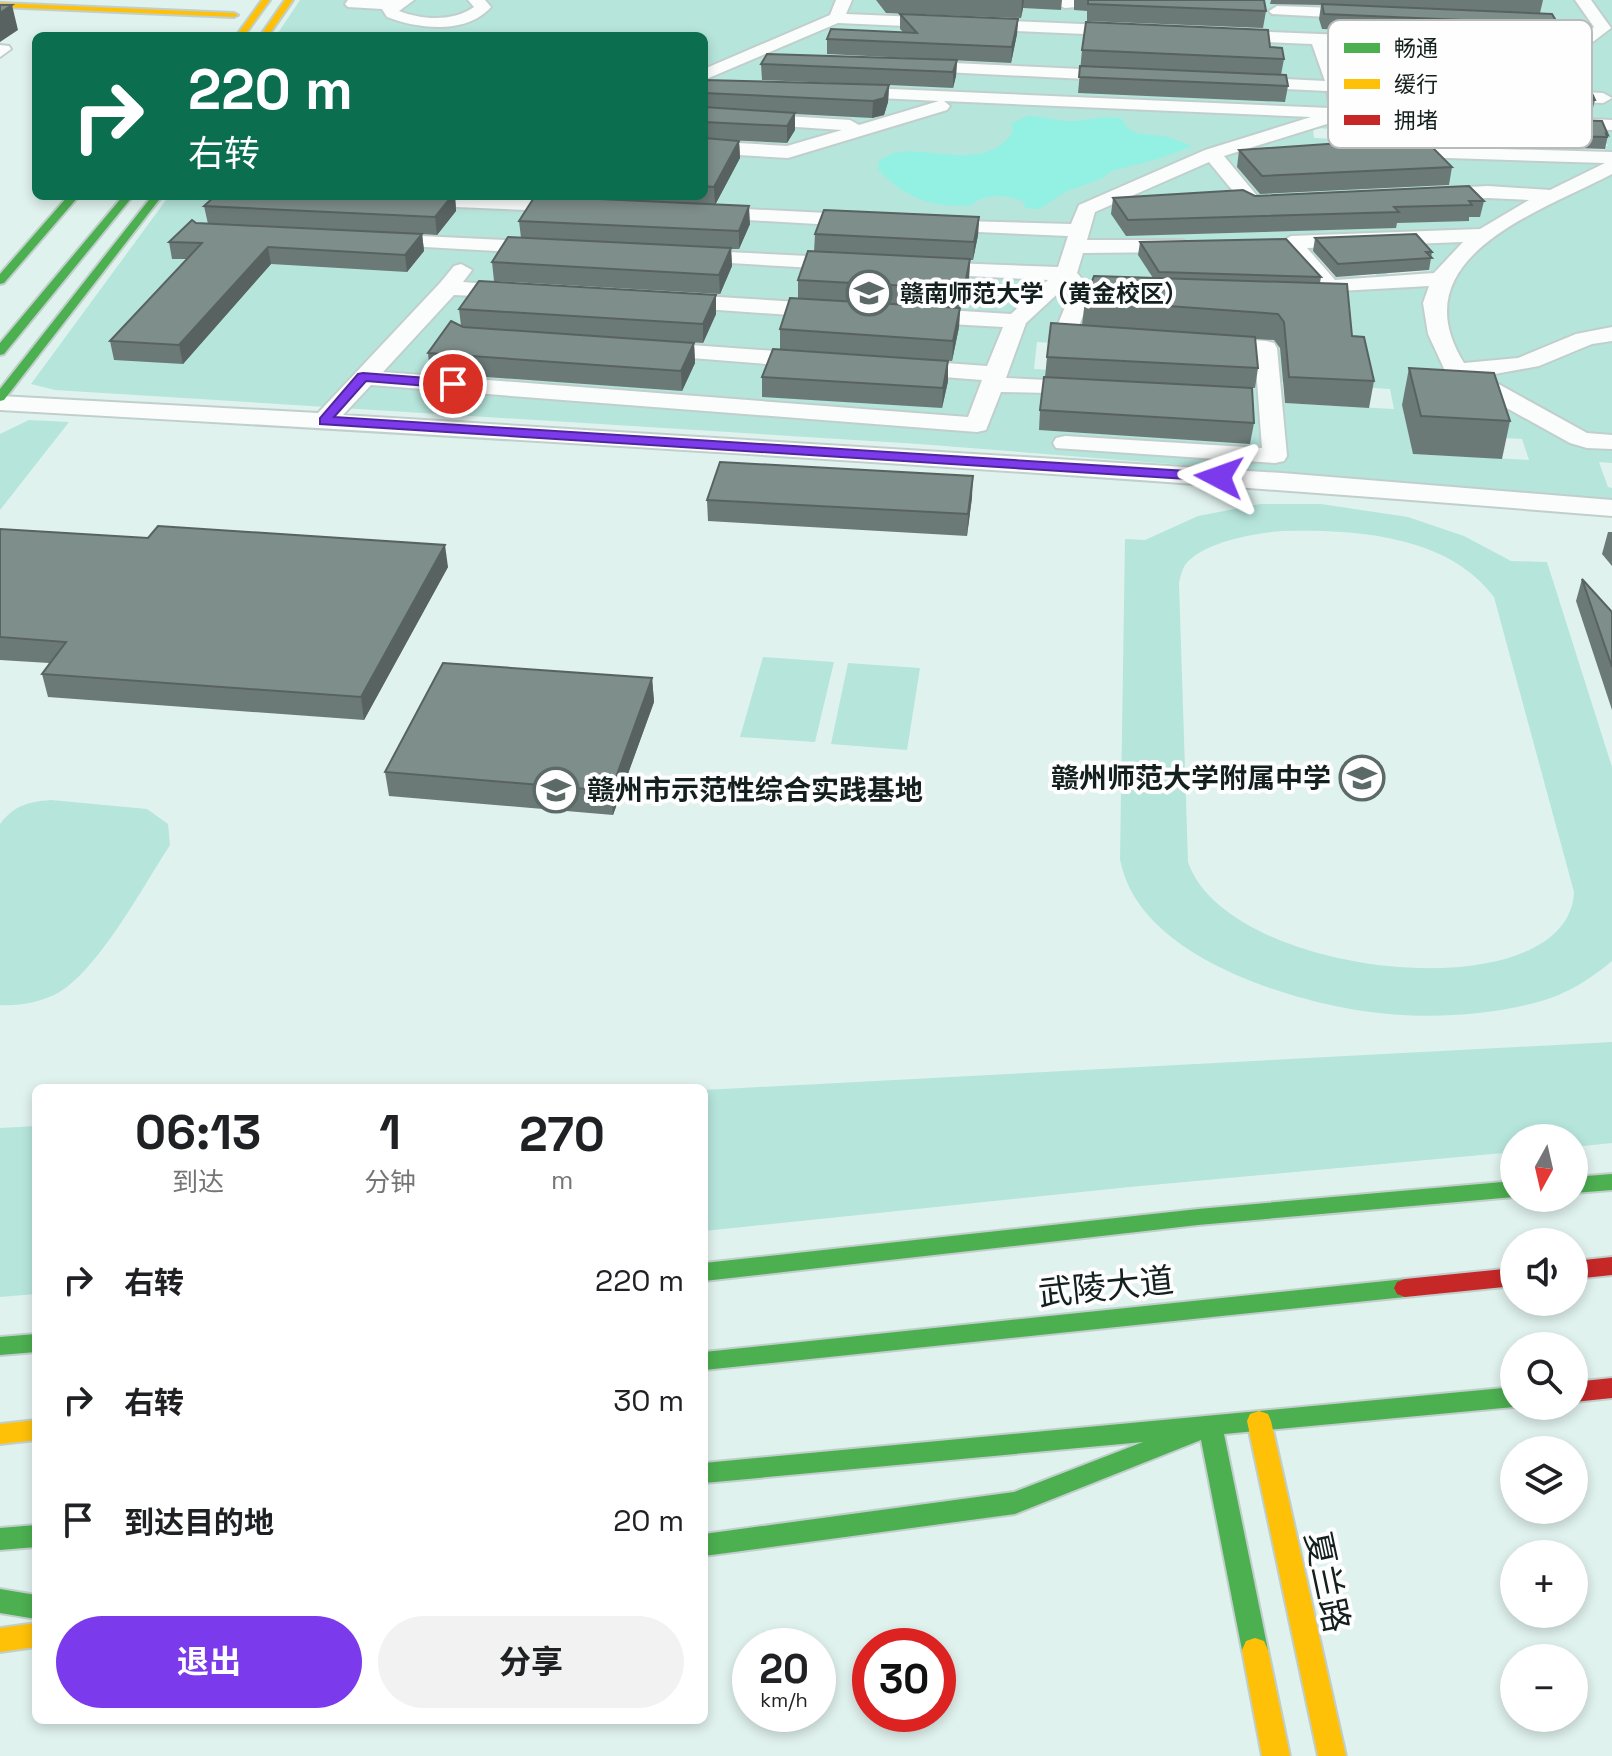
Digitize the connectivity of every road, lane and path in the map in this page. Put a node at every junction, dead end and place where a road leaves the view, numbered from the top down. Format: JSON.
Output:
{"nodes":[{"id":1,"x":266,"y":0,"type":"edge"},
{"id":2,"x":289,"y":0,"type":"edge"},
{"id":3,"x":356,"y":0,"type":"edge"},
{"id":4,"x":476,"y":0,"type":"edge"},
{"id":5,"x":844,"y":0,"type":"edge"},
{"id":6,"x":1099,"y":0,"type":"edge"},
{"id":7,"x":1583,"y":0,"type":"edge"},
{"id":8,"x":1598,"y":0,"type":"edge"},
{"id":9,"x":400,"y":2,"type":"edge"},
{"id":10,"x":0,"y":5,"type":"edge"},
{"id":11,"x":0,"y":12,"type":"edge"},
{"id":12,"x":883,"y":14,"type":"dead end"},
{"id":13,"x":1386,"y":15,"type":"edge"},
{"id":14,"x":1062,"y":16,"type":"edge"},
{"id":15,"x":227,"y":18,"type":"edge"},
{"id":16,"x":836,"y":18,"type":"junction"},
{"id":17,"x":1279,"y":18,"type":"edge"},
{"id":18,"x":1217,"y":21,"type":"edge"},
{"id":19,"x":1140,"y":26,"type":"edge"},
{"id":20,"x":1607,"y":28,"type":"edge"},
{"id":21,"x":204,"y":32,"type":"edge"},
{"id":22,"x":267,"y":32,"type":"edge"},
{"id":23,"x":1204,"y":34,"type":"edge"},
{"id":24,"x":1318,"y":39,"type":"junction"},
{"id":25,"x":1328,"y":40,"type":"edge"},
{"id":26,"x":1592,"y":44,"type":"edge"},
{"id":27,"x":889,"y":65,"type":"edge"},
{"id":28,"x":1328,"y":67,"type":"edge"},
{"id":29,"x":1048,"y":72,"type":"junction"},
{"id":30,"x":1144,"y":77,"type":"edge"},
{"id":31,"x":1223,"y":81,"type":"edge"},
{"id":32,"x":715,"y":82,"type":"edge"},
{"id":33,"x":1328,"y":86,"type":"edge"},
{"id":34,"x":823,"y":91,"type":"edge"},
{"id":35,"x":1592,"y":92,"type":"edge"},
{"id":36,"x":965,"y":98,"type":"junction"},
{"id":37,"x":1328,"y":113,"type":"edge"},
{"id":38,"x":1612,"y":115,"type":"edge"},
{"id":39,"x":708,"y":116,"type":"edge"},
{"id":40,"x":1328,"y":118,"type":"edge"},
{"id":41,"x":1592,"y":124,"type":"edge"},
{"id":42,"x":1612,"y":125,"type":"edge"},
{"id":43,"x":874,"y":126,"type":"junction"},
{"id":44,"x":708,"y":147,"type":"edge"},
{"id":45,"x":1232,"y":147,"type":"junction"},
{"id":46,"x":1295,"y":149,"type":"edge"},
{"id":47,"x":1374,"y":151,"type":"edge"},
{"id":48,"x":1212,"y":154,"type":"junction"},
{"id":49,"x":1612,"y":158,"type":"edge"},
{"id":50,"x":1612,"y":167,"type":"edge"},
{"id":51,"x":1410,"y":195,"type":"edge"},
{"id":52,"x":1551,"y":196,"type":"junction"},
{"id":53,"x":71,"y":200,"type":"edge"},
{"id":54,"x":102,"y":200,"type":"edge"},
{"id":55,"x":125,"y":200,"type":"edge"},
{"id":56,"x":154,"y":200,"type":"edge"},
{"id":57,"x":511,"y":200,"type":"edge"},
{"id":58,"x":523,"y":200,"type":"edge"},
{"id":59,"x":1300,"y":201,"type":"edge"},
{"id":60,"x":1253,"y":203,"type":"junction"},
{"id":61,"x":602,"y":207,"type":"edge"},
{"id":62,"x":679,"y":211,"type":"edge"},
{"id":63,"x":787,"y":217,"type":"junction"},
{"id":64,"x":880,"y":221,"type":"edge"},
{"id":65,"x":910,"y":223,"type":"edge"},
{"id":66,"x":1482,"y":235,"type":"junction"},
{"id":67,"x":1077,"y":238,"type":"junction"},
{"id":68,"x":350,"y":239,"type":"edge"},
{"id":69,"x":67,"y":240,"type":"dead end"},
{"id":70,"x":1284,"y":242,"type":"junction"},
{"id":71,"x":478,"y":245,"type":"junction"},
{"id":72,"x":1201,"y":245,"type":"edge"},
{"id":73,"x":571,"y":250,"type":"edge"},
{"id":74,"x":665,"y":255,"type":"edge"},
{"id":75,"x":19,"y":259,"type":"junction"},
{"id":76,"x":866,"y":265,"type":"edge"},
{"id":77,"x":912,"y":267,"type":"edge"},
{"id":78,"x":1066,"y":274,"type":"junction"},
{"id":79,"x":1440,"y":279,"type":"junction"},
{"id":80,"x":0,"y":281,"type":"edge"},
{"id":81,"x":20,"y":283,"type":"dead end"},
{"id":82,"x":767,"y":283,"type":"junction"},
{"id":83,"x":86,"y":286,"type":"junction"},
{"id":84,"x":448,"y":288,"type":"junction"},
{"id":85,"x":1313,"y":292,"type":"junction"},
{"id":86,"x":542,"y":293,"type":"edge"},
{"id":87,"x":651,"y":300,"type":"edge"},
{"id":88,"x":1434,"y":303,"type":"junction"},
{"id":89,"x":851,"y":312,"type":"edge"},
{"id":90,"x":896,"y":314,"type":"edge"},
{"id":91,"x":1016,"y":321,"type":"junction"},
{"id":92,"x":16,"y":332,"type":"junction"},
{"id":93,"x":1612,"y":334,"type":"edge"},
{"id":94,"x":1127,"y":338,"type":"edge"},
{"id":95,"x":1189,"y":343,"type":"edge"},
{"id":96,"x":619,"y":347,"type":"edge"},
{"id":97,"x":0,"y":351,"type":"edge"},
{"id":98,"x":742,"y":356,"type":"junction"},
{"id":99,"x":837,"y":362,"type":"edge"},
{"id":100,"x":884,"y":366,"type":"edge"},
{"id":101,"x":1454,"y":370,"type":"junction"},
{"id":102,"x":363,"y":377,"type":"junction"},
{"id":103,"x":993,"y":379,"type":"junction"},
{"id":104,"x":1115,"y":390,"type":"edge"},
{"id":105,"x":0,"y":400,"type":"edge"},
{"id":106,"x":722,"y":407,"type":"junction"},
{"id":107,"x":324,"y":421,"type":"junction"},
{"id":108,"x":1612,"y":442,"type":"edge"},
{"id":109,"x":1065,"y":443,"type":"dead end"},
{"id":110,"x":1612,"y":508,"type":"edge"},
{"id":111,"x":1612,"y":1182,"type":"edge"},
{"id":112,"x":1588,"y":1184,"type":"edge"},
{"id":113,"x":1500,"y":1190,"type":"edge"},
{"id":114,"x":1612,"y":1266,"type":"edge"},
{"id":115,"x":1588,"y":1269,"type":"edge"},
{"id":116,"x":708,"y":1272,"type":"edge"},
{"id":117,"x":1500,"y":1278,"type":"edge"},
{"id":118,"x":32,"y":1343,"type":"edge"},
{"id":119,"x":0,"y":1346,"type":"edge"},
{"id":120,"x":708,"y":1361,"type":"edge"},
{"id":121,"x":1612,"y":1388,"type":"edge"},
{"id":122,"x":1588,"y":1391,"type":"edge"},
{"id":123,"x":1500,"y":1398,"type":"edge"},
{"id":124,"x":1259,"y":1421,"type":"junction"},
{"id":125,"x":1210,"y":1426,"type":"junction"},
{"id":126,"x":32,"y":1430,"type":"edge"},
{"id":127,"x":0,"y":1434,"type":"edge"},
{"id":128,"x":708,"y":1473,"type":"edge"},
{"id":129,"x":32,"y":1536,"type":"edge"},
{"id":130,"x":0,"y":1539,"type":"edge"},
{"id":131,"x":708,"y":1544,"type":"edge"},
{"id":132,"x":0,"y":1601,"type":"edge"},
{"id":133,"x":32,"y":1606,"type":"edge"},
{"id":134,"x":32,"y":1636,"type":"edge"},
{"id":135,"x":0,"y":1640,"type":"edge"},
{"id":136,"x":1276,"y":1756,"type":"edge"},
{"id":137,"x":1332,"y":1756,"type":"edge"}],
"edges":[{"from":1,"to":15,"type":"street"},
{"from":2,"to":22,"type":"street"},
{"from":3,"to":9,"type":"street"},
{"from":4,"to":9,"type":"street"},
{"from":5,"to":16,"type":"street"},
{"from":6,"to":14,"type":"street"},
{"from":7,"to":8,"type":"street"},
{"from":7,"to":20,"type":"street"},
{"from":10,"to":15,"type":"street"},
{"from":11,"to":15,"type":"street"},
{"from":12,"to":14,"type":"street"},
{"from":13,"to":17,"type":"street"},
{"from":14,"to":16,"type":"street"},
{"from":14,"to":19,"type":"street"},
{"from":14,"to":29,"type":"street"},
{"from":15,"to":21,"type":"street"},
{"from":16,"to":32,"type":"street"},
{"from":17,"to":18,"type":"street"},
{"from":17,"to":23,"type":"street"},
{"from":17,"to":24,"type":"street"},
{"from":20,"to":26,"type":"street"},
{"from":24,"to":25,"type":"street"},
{"from":24,"to":28,"type":"street"},
{"from":27,"to":29,"type":"street"},
{"from":29,"to":30,"type":"street"},
{"from":29,"to":36,"type":"street"},
{"from":31,"to":33,"type":"street"},
{"from":34,"to":36,"type":"street"},
{"from":35,"to":38,"type":"street"},
{"from":36,"to":37,"type":"street"},
{"from":36,"to":43,"type":"street"},
{"from":39,"to":43,"type":"street"},
{"from":40,"to":45,"type":"street"},
{"from":41,"to":42,"type":"street"},
{"from":43,"to":44,"type":"street"},
{"from":45,"to":46,"type":"street"},
{"from":45,"to":48,"type":"street"},
{"from":47,"to":49,"type":"street"},
{"from":48,"to":60,"type":"street"},
{"from":48,"to":67,"type":"street"},
{"from":50,"to":52,"type":"street"},
{"from":51,"to":52,"type":"street"},
{"from":52,"to":66,"type":"street"},
{"from":53,"to":75,"type":"street"},
{"from":54,"to":69,"type":"street"},
{"from":55,"to":92,"type":"street"},
{"from":56,"to":83,"type":"street"},
{"from":57,"to":71,"type":"street"},
{"from":58,"to":61,"type":"street"},
{"from":59,"to":60,"type":"street"},
{"from":60,"to":70,"type":"street"},
{"from":62,"to":63,"type":"street"},
{"from":63,"to":64,"type":"street"},
{"from":63,"to":82,"type":"street"},
{"from":65,"to":67,"type":"street"},
{"from":66,"to":70,"type":"street"},
{"from":66,"to":79,"type":"street"},
{"from":67,"to":72,"type":"street"},
{"from":67,"to":78,"type":"street"},
{"from":68,"to":71,"type":"street"},
{"from":70,"to":85,"type":"street"},
{"from":71,"to":73,"type":"street"},
{"from":71,"to":84,"type":"street"},
{"from":74,"to":82,"type":"street"},
{"from":75,"to":80,"type":"street"},
{"from":75,"to":81,"type":"street"},
{"from":76,"to":82,"type":"street"},
{"from":77,"to":78,"type":"street"},
{"from":78,"to":91,"type":"street"},
{"from":78,"to":94,"type":"street"},
{"from":79,"to":85,"type":"street"},
{"from":79,"to":88,"type":"street"},
{"from":82,"to":87,"type":"street"},
{"from":82,"to":89,"type":"street"},
{"from":82,"to":98,"type":"street"},
{"from":83,"to":92,"type":"street"},
{"from":83,"to":105,"type":"street"},
{"from":84,"to":86,"type":"street"},
{"from":84,"to":102,"type":"street"},
{"from":85,"to":88,"type":"street"},
{"from":88,"to":101,"type":"street"},
{"from":90,"to":91,"type":"street"},
{"from":91,"to":103,"type":"street"},
{"from":92,"to":97,"type":"street"},
{"from":93,"to":101,"type":"street"},
{"from":95,"to":109,"type":"street"},
{"from":96,"to":98,"type":"street"},
{"from":98,"to":99,"type":"street"},
{"from":98,"to":106,"type":"street"},
{"from":100,"to":103,"type":"street"},
{"from":101,"to":108,"type":"street"},
{"from":102,"to":106,"type":"street"},
{"from":102,"to":107,"type":"street"},
{"from":103,"to":104,"type":"street"},
{"from":103,"to":106,"type":"street"},
{"from":105,"to":107,"type":"street"},
{"from":107,"to":110,"type":"street"},
{"from":111,"to":112,"type":"street"},
{"from":113,"to":116,"type":"street"},
{"from":114,"to":115,"type":"street"},
{"from":117,"to":120,"type":"street","name":"武陵大道"},
{"from":118,"to":119,"type":"street"},
{"from":121,"to":122,"type":"street"},
{"from":123,"to":124,"type":"street"},
{"from":124,"to":125,"type":"street"},
{"from":124,"to":137,"type":"street","name":"夏兰路"},
{"from":125,"to":128,"type":"street"},
{"from":125,"to":131,"type":"street"},
{"from":125,"to":136,"type":"street"},
{"from":126,"to":127,"type":"street"},
{"from":129,"to":130,"type":"street"},
{"from":132,"to":133,"type":"street"},
{"from":134,"to":135,"type":"street"}]}
